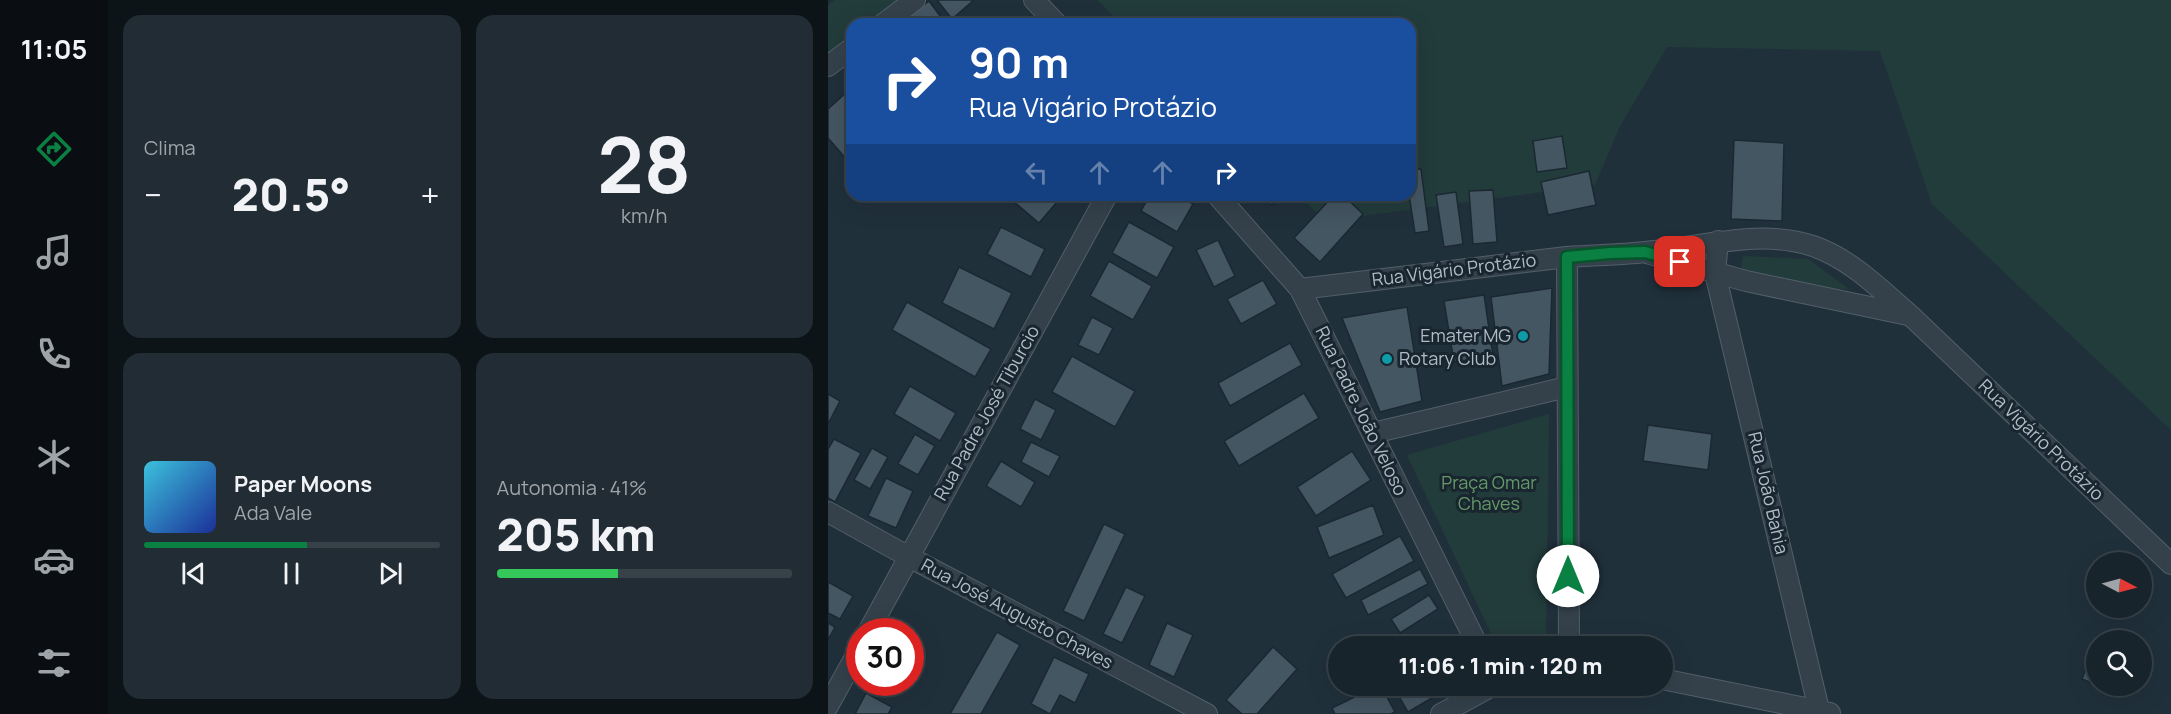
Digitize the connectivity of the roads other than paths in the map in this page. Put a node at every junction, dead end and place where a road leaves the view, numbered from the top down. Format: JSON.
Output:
{"nodes":[{"id":1,"x":915,"y":0,"type":"edge"},
{"id":2,"x":1034,"y":0,"type":"edge"},
{"id":3,"x":891,"y":18,"type":"edge"},
{"id":4,"x":1052,"y":18,"type":"edge"},
{"id":5,"x":846,"y":52,"type":"edge"},
{"id":6,"x":828,"y":66,"type":"edge"},
{"id":7,"x":1104,"y":201,"type":"edge"},
{"id":8,"x":1222,"y":201,"type":"edge"},
{"id":9,"x":1718,"y":241,"type":"junction"},
{"id":10,"x":1645,"y":252,"type":"junction"},
{"id":11,"x":1567,"y":257,"type":"junction"},
{"id":12,"x":1715,"y":273,"type":"junction"},
{"id":13,"x":1300,"y":289,"type":"junction"},
{"id":14,"x":1910,"y":315,"type":"junction"},
{"id":15,"x":1567,"y":387,"type":"junction"},
{"id":16,"x":1373,"y":433,"type":"junction"},
{"id":17,"x":828,"y":512,"type":"edge"},
{"id":18,"x":909,"y":557,"type":"junction"},
{"id":19,"x":2171,"y":564,"type":"edge"},
{"id":20,"x":876,"y":618,"type":"edge"},
{"id":21,"x":1473,"y":636,"type":"edge"},
{"id":22,"x":1569,"y":636,"type":"edge"},
{"id":23,"x":846,"y":673,"type":"edge"},
{"id":24,"x":1673,"y":681,"type":"edge"},
{"id":25,"x":1474,"y":696,"type":"edge"},
{"id":26,"x":828,"y":706,"type":"edge"},
{"id":27,"x":1824,"y":713,"type":"edge"},
{"id":28,"x":1207,"y":714,"type":"edge"},
{"id":29,"x":1441,"y":714,"type":"edge"}],
"edges":[{"from":1,"to":3,"type":"street"},
{"from":2,"to":4,"type":"street"},
{"from":5,"to":6,"type":"street"},
{"from":7,"to":18,"type":"street","name":"Rua Padre José Tiburcio"},
{"from":8,"to":13,"type":"street","name":"Rua Padre João Veloso"},
{"from":9,"to":10,"type":"street","name":"Rua Vigário Protázio"},
{"from":9,"to":12,"type":"street","name":"Rua João Bahia"},
{"from":9,"to":14,"type":"street","name":"Rua Vigário Protázio"},
{"from":10,"to":11,"type":"street","name":"Rua Vigário Protázio"},
{"from":10,"to":12,"type":"street","name":"Rua Vigário Protázio"},
{"from":11,"to":13,"type":"street","name":"Rua Vigário Protázio"},
{"from":11,"to":15,"type":"street"},
{"from":12,"to":14,"type":"street","name":"Rua Vigário Protázio"},
{"from":12,"to":27,"type":"street","name":"Rua João Bahia"},
{"from":13,"to":16,"type":"street","name":"Rua Padre João Veloso"},
{"from":14,"to":19,"type":"street","name":"Rua Vigário Protázio"},
{"from":15,"to":16,"type":"street"},
{"from":15,"to":22,"type":"street"},
{"from":16,"to":21,"type":"street","name":"Rua Padre João Veloso"},
{"from":17,"to":18,"type":"street","name":"Rua José Augusto Chaves"},
{"from":18,"to":20,"type":"street","name":"Rua Padre José Tiburcio"},
{"from":18,"to":28,"type":"street","name":"Rua José Augusto Chaves"},
{"from":23,"to":26,"type":"street"},
{"from":24,"to":27,"type":"street"},
{"from":25,"to":29,"type":"street"}]}
